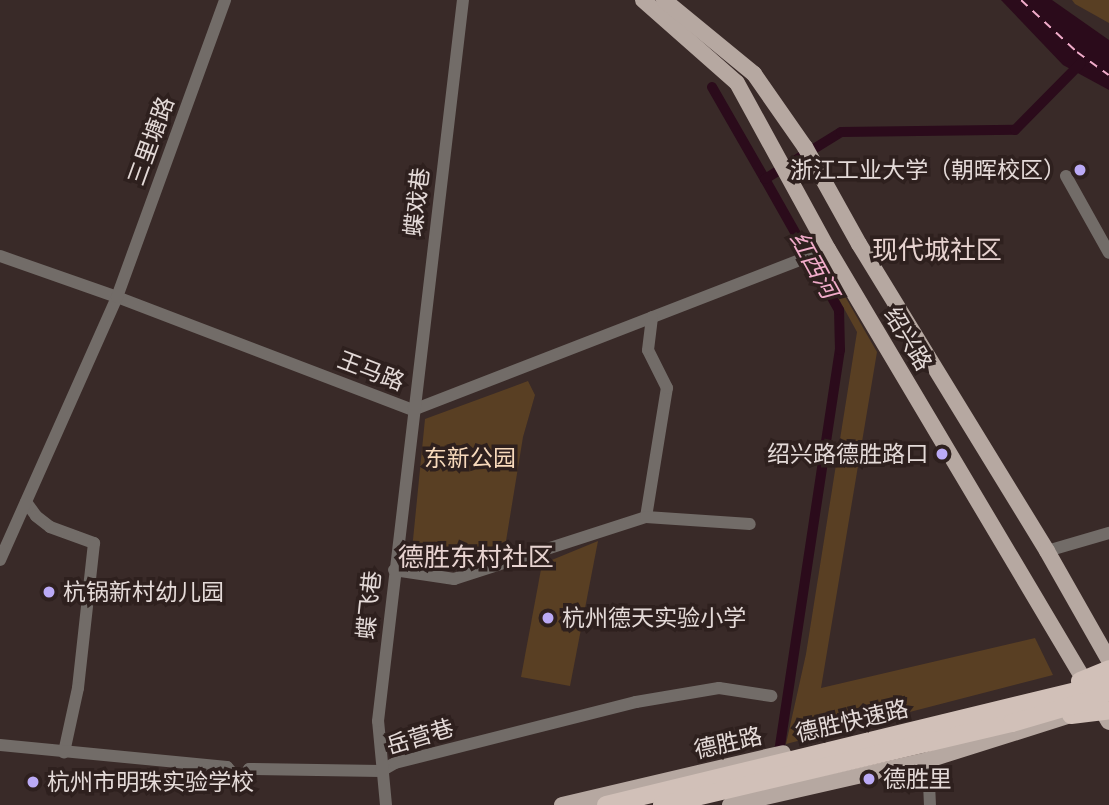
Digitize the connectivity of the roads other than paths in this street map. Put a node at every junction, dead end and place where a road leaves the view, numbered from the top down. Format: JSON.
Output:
{"nodes":[{"id":1,"x":225,"y":0,"type":"edge"},
{"id":2,"x":463,"y":0,"type":"edge"},
{"id":3,"x":643,"y":0,"type":"edge"},
{"id":4,"x":664,"y":0,"type":"edge"},
{"id":5,"x":1066,"y":176,"type":"dead end"},
{"id":6,"x":1109,"y":253,"type":"edge"},
{"id":7,"x":816,"y":254,"type":"junction"},
{"id":8,"x":0,"y":256,"type":"edge"},
{"id":9,"x":117,"y":297,"type":"junction"},
{"id":10,"x":652,"y":317,"type":"junction"},
{"id":11,"x":413,"y":410,"type":"junction"},
{"id":12,"x":26,"y":502,"type":"junction"},
{"id":13,"x":646,"y":517,"type":"junction"},
{"id":14,"x":750,"y":524,"type":"dead end"},
{"id":15,"x":1109,"y":533,"type":"edge"},
{"id":16,"x":1047,"y":551,"type":"junction"},
{"id":17,"x":0,"y":560,"type":"edge"},
{"id":18,"x":394,"y":570,"type":"junction"},
{"id":19,"x":1109,"y":660,"type":"edge"},
{"id":20,"x":1109,"y":669,"type":"edge"},
{"id":21,"x":1109,"y":677,"type":"edge"},
{"id":22,"x":1085,"y":683,"type":"junction"},
{"id":23,"x":1109,"y":683,"type":"edge"},
{"id":24,"x":771,"y":696,"type":"dead end"},
{"id":25,"x":1107,"y":704,"type":"edge"},
{"id":26,"x":1012,"y":715,"type":"junction"},
{"id":27,"x":1109,"y":722,"type":"edge"},
{"id":28,"x":0,"y":745,"type":"edge"},
{"id":29,"x":64,"y":752,"type":"junction"},
{"id":30,"x":928,"y":760,"type":"junction"},
{"id":31,"x":381,"y":771,"type":"junction"},
{"id":32,"x":386,"y":805,"type":"edge"},
{"id":33,"x":562,"y":805,"type":"edge"},
{"id":34,"x":606,"y":805,"type":"edge"},
{"id":35,"x":662,"y":805,"type":"edge"},
{"id":36,"x":730,"y":805,"type":"edge"},
{"id":37,"x":930,"y":805,"type":"edge"}],
"edges":[{"from":1,"to":9,"type":"street","name":"三里塘路"},
{"from":2,"to":11,"type":"street","name":"蝶戏巷"},
{"from":3,"to":7,"type":"main road","name":"绍兴路"},
{"from":4,"to":16,"type":"main road","name":"绍兴路"},
{"from":5,"to":6,"type":"street"},
{"from":7,"to":10,"type":"street","name":"王马路"},
{"from":7,"to":22,"type":"main road","name":"绍兴路"},
{"from":8,"to":9,"type":"street","name":"王马路"},
{"from":9,"to":11,"type":"street","name":"王马路"},
{"from":9,"to":12,"type":"street","name":"三里塘路"},
{"from":10,"to":11,"type":"street","name":"王马路"},
{"from":10,"to":13,"type":"street"},
{"from":11,"to":18,"type":"street","name":"蝶飞巷"},
{"from":12,"to":17,"type":"street","name":"三里塘路"},
{"from":12,"to":29,"type":"street"},
{"from":13,"to":14,"type":"street"},
{"from":13,"to":18,"type":"street"},
{"from":15,"to":16,"type":"street"},
{"from":16,"to":19,"type":"main road","name":"绍兴路"},
{"from":18,"to":31,"type":"street","name":"蝶飞巷"},
{"from":20,"to":26,"type":"highway","bridge":true},
{"from":21,"to":22,"type":"main road","name":"德胜路"},
{"from":22,"to":25,"type":"main road","name":"绍兴路"},
{"from":22,"to":33,"type":"main road","name":"德胜路"},
{"from":23,"to":26,"type":"highway","name":"德胜快速路","bridge":true},
{"from":24,"to":31,"type":"street","name":"岳营巷"},
{"from":25,"to":26,"type":"highway","bridge":true},
{"from":25,"to":27,"type":"main road","name":"绍兴路"},
{"from":25,"to":30,"type":"main road"},
{"from":26,"to":34,"type":"highway","name":"德胜快速路","bridge":true},
{"from":26,"to":35,"type":"highway","name":"德胜快速路","bridge":true},
{"from":28,"to":29,"type":"street","name":"岳营巷"},
{"from":29,"to":31,"type":"street","name":"岳营巷"},
{"from":30,"to":36,"type":"main road"},
{"from":30,"to":37,"type":"street"},
{"from":31,"to":32,"type":"street","name":"蝶飞巷"}]}
